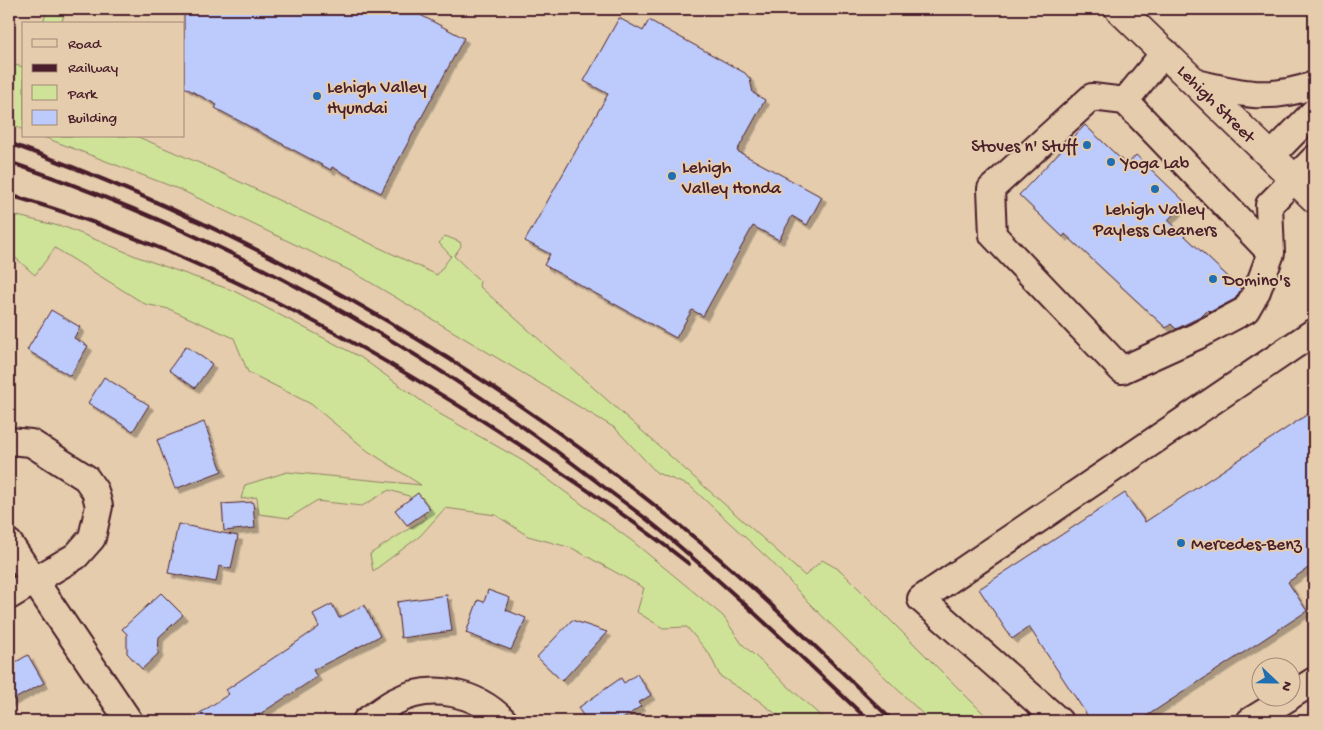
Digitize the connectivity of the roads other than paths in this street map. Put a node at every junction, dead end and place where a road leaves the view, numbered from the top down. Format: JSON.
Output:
{"nodes":[{"id":1,"x":1119,"y":9,"type":"edge"},
{"id":2,"x":1165,"y":52,"type":"junction"},
{"id":3,"x":1196,"y":83,"type":"junction"},
{"id":4,"x":1314,"y":85,"type":"edge"},
{"id":5,"x":1125,"y":101,"type":"junction"},
{"id":6,"x":1314,"y":112,"type":"edge"},
{"id":7,"x":1271,"y":156,"type":"junction"},
{"id":8,"x":1314,"y":159,"type":"edge"},
{"id":9,"x":1305,"y":189,"type":"edge"},
{"id":10,"x":1271,"y":253,"type":"junction"},
{"id":11,"x":1314,"y":332,"type":"edge"},
{"id":12,"x":9,"y":441,"type":"edge"},
{"id":13,"x":9,"y":543,"type":"edge"},
{"id":14,"x":34,"y":581,"type":"junction"},
{"id":15,"x":9,"y":596,"type":"edge"},
{"id":16,"x":1314,"y":681,"type":"edge"},
{"id":17,"x":1300,"y":690,"type":"edge"},
{"id":18,"x":1271,"y":708,"type":"edge"},
{"id":19,"x":129,"y":721,"type":"edge"},
{"id":20,"x":366,"y":721,"type":"edge"},
{"id":21,"x":504,"y":721,"type":"edge"},
{"id":22,"x":1059,"y":721,"type":"edge"},
{"id":23,"x":1250,"y":721,"type":"edge"}],
"edges":[{"from":1,"to":2,"type":"highway","name":"Lehigh Street"},
{"from":2,"to":3,"type":"highway","name":"Lehigh Street"},
{"from":2,"to":5,"type":"street"},
{"from":3,"to":4,"type":"street"},
{"from":3,"to":7,"type":"highway","name":"Lehigh Street"},
{"from":5,"to":10,"type":"street"},
{"from":5,"to":10,"type":"street"},
{"from":6,"to":7,"type":"street"},
{"from":7,"to":9,"type":"highway","name":"Lehigh Street"},
{"from":8,"to":9,"type":"street"},
{"from":9,"to":10,"type":"street"},
{"from":11,"to":22,"type":"street"},
{"from":12,"to":14,"type":"street"},
{"from":13,"to":14,"type":"street"},
{"from":14,"to":15,"type":"street"},
{"from":14,"to":19,"type":"street"},
{"from":16,"to":17,"type":"street"},
{"from":18,"to":23,"type":"street"},
{"from":20,"to":21,"type":"street"}]}
